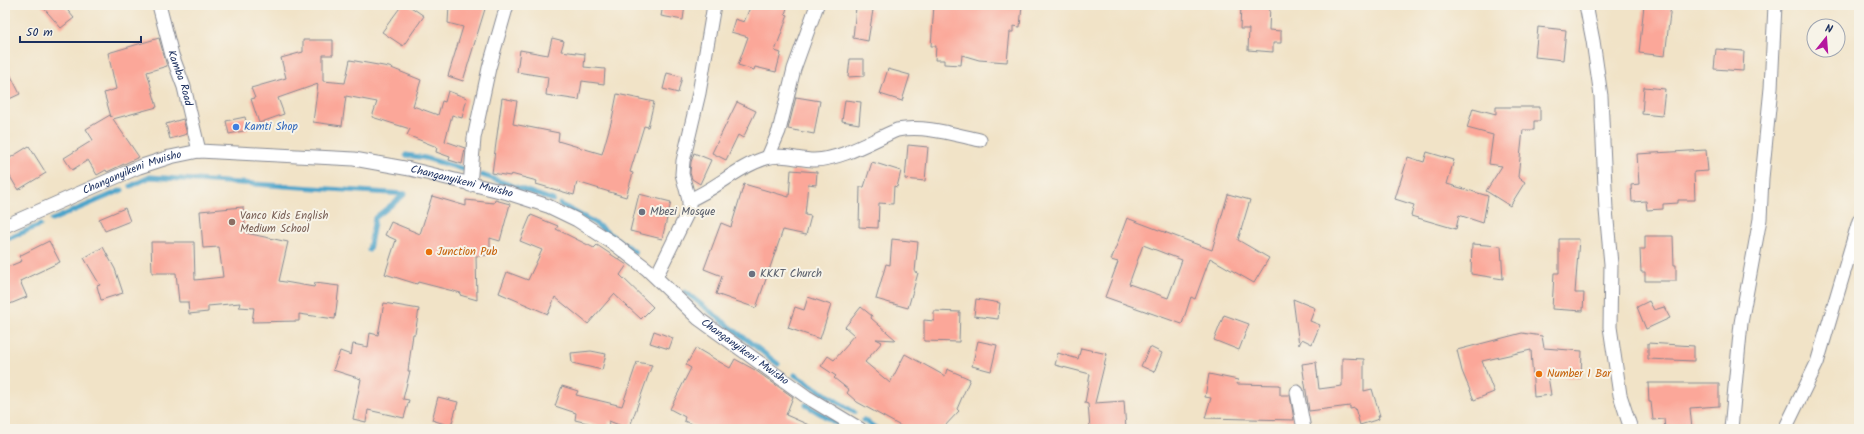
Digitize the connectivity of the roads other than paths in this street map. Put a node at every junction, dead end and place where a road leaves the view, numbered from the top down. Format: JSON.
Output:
{"nodes":[{"id":1,"x":159,"y":5,"type":"edge"},
{"id":2,"x":507,"y":5,"type":"edge"},
{"id":3,"x":714,"y":5,"type":"edge"},
{"id":4,"x":817,"y":5,"type":"edge"},
{"id":5,"x":1586,"y":5,"type":"edge"},
{"id":6,"x":1775,"y":5,"type":"edge"},
{"id":7,"x":980,"y":140,"type":"dead end"},
{"id":8,"x":199,"y":151,"type":"junction"},
{"id":9,"x":768,"y":157,"type":"junction"},
{"id":10,"x":470,"y":185,"type":"junction"},
{"id":11,"x":689,"y":200,"type":"junction"},
{"id":12,"x":1859,"y":221,"type":"edge"},
{"id":13,"x":5,"y":226,"type":"edge"},
{"id":14,"x":656,"y":277,"type":"junction"},
{"id":15,"x":1297,"y":392,"type":"dead end"},
{"id":16,"x":860,"y":429,"type":"edge"},
{"id":17,"x":1304,"y":429,"type":"edge"},
{"id":18,"x":1632,"y":429,"type":"edge"},
{"id":19,"x":1730,"y":429,"type":"edge"},
{"id":20,"x":1785,"y":429,"type":"edge"}],
"edges":[{"from":1,"to":8,"type":"street","name":"Kamba Road"},
{"from":2,"to":10,"type":"street"},
{"from":3,"to":11,"type":"street"},
{"from":4,"to":9,"type":"street"},
{"from":5,"to":18,"type":"street"},
{"from":6,"to":19,"type":"street"},
{"from":7,"to":9,"type":"street"},
{"from":8,"to":10,"type":"street","name":"Changanyikeni Mwisho"},
{"from":8,"to":13,"type":"street","name":"Changanyikeni Mwisho"},
{"from":9,"to":11,"type":"street"},
{"from":10,"to":14,"type":"street","name":"Changanyikeni Mwisho"},
{"from":11,"to":14,"type":"street"},
{"from":12,"to":20,"type":"street"},
{"from":14,"to":16,"type":"street","name":"Changanyikeni Mwisho"},
{"from":15,"to":17,"type":"street"}]}
